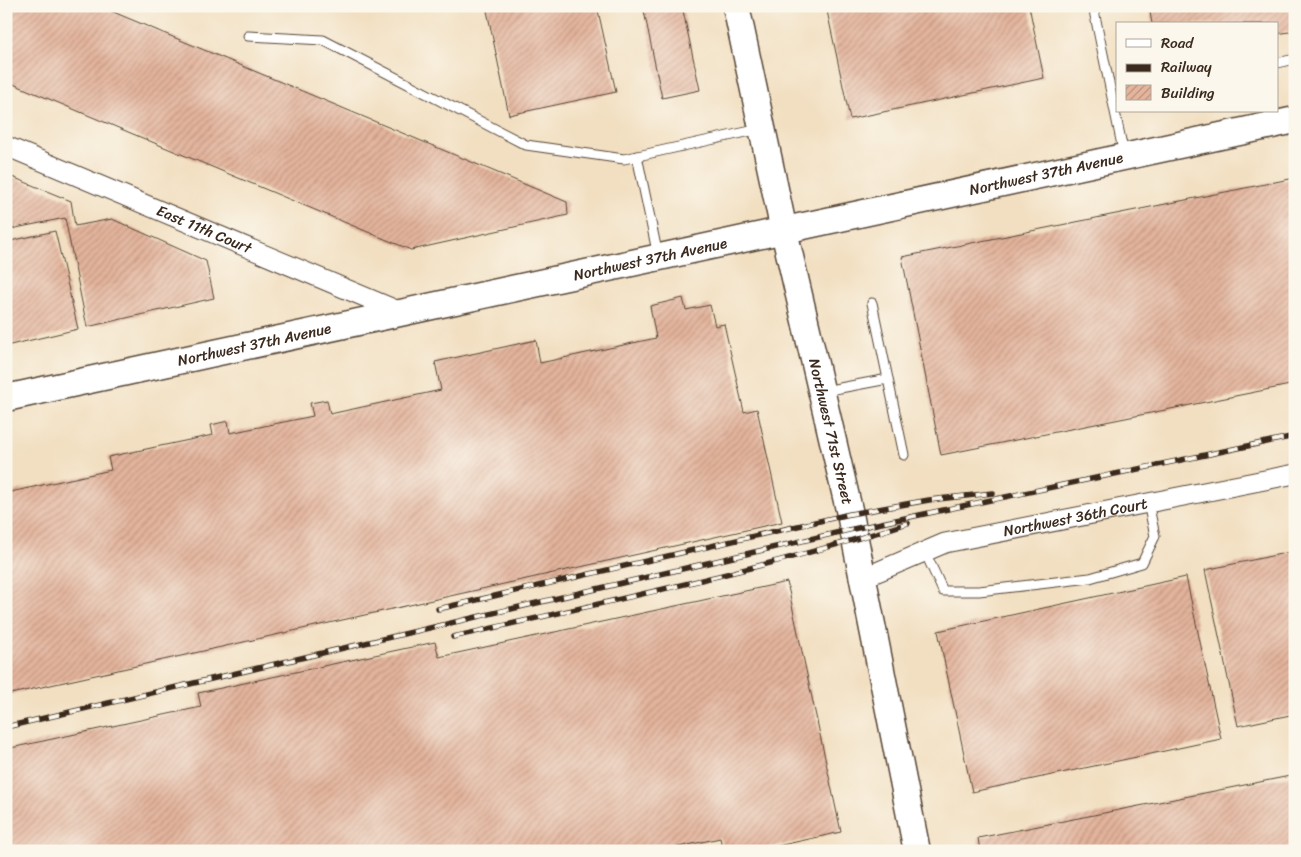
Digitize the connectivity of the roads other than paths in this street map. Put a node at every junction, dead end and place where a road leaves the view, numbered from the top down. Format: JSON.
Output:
{"nodes":[{"id":1,"x":1092,"y":6,"type":"edge"},
{"id":2,"x":737,"y":10,"type":"edge"},
{"id":3,"x":248,"y":36,"type":"dead end"},
{"id":4,"x":1295,"y":59,"type":"edge"},
{"id":5,"x":1278,"y":63,"type":"edge"},
{"id":6,"x":1114,"y":96,"type":"edge"},
{"id":7,"x":1117,"y":112,"type":"edge"},
{"id":8,"x":1295,"y":120,"type":"edge"},
{"id":9,"x":762,"y":129,"type":"junction"},
{"id":10,"x":6,"y":146,"type":"edge"},
{"id":11,"x":637,"y":156,"type":"junction"},
{"id":12,"x":1125,"y":158,"type":"junction"},
{"id":13,"x":784,"y":231,"type":"junction"},
{"id":14,"x":658,"y":258,"type":"junction"},
{"id":15,"x":872,"y":303,"type":"dead end"},
{"id":16,"x":403,"y":313,"type":"junction"},
{"id":17,"x":888,"y":379,"type":"junction"},
{"id":18,"x":822,"y":392,"type":"junction"},
{"id":19,"x":6,"y":398,"type":"edge"},
{"id":20,"x":904,"y":455,"type":"dead end"},
{"id":21,"x":1295,"y":474,"type":"edge"},
{"id":22,"x":1148,"y":503,"type":"junction"},
{"id":23,"x":925,"y":552,"type":"junction"},
{"id":24,"x":862,"y":578,"type":"junction"},
{"id":25,"x":917,"y":851,"type":"edge"}],
"edges":[{"from":1,"to":6,"type":"lane"},
{"from":2,"to":9,"type":"street","name":"Northwest 71st Street"},
{"from":3,"to":11,"type":"lane"},
{"from":4,"to":5,"type":"lane"},
{"from":7,"to":12,"type":"lane"},
{"from":8,"to":12,"type":"street","name":"Northwest 37th Avenue"},
{"from":9,"to":11,"type":"lane"},
{"from":9,"to":13,"type":"street","name":"Northwest 71st Street"},
{"from":10,"to":16,"type":"street","name":"East 11th Court"},
{"from":11,"to":14,"type":"lane"},
{"from":12,"to":13,"type":"street","name":"Northwest 37th Avenue"},
{"from":13,"to":14,"type":"street","name":"Northwest 37th Avenue"},
{"from":13,"to":18,"type":"street","name":"Northwest 71st Street"},
{"from":14,"to":16,"type":"street","name":"Northwest 37th Avenue"},
{"from":15,"to":17,"type":"lane"},
{"from":16,"to":19,"type":"street","name":"Northwest 37th Avenue"},
{"from":17,"to":18,"type":"lane"},
{"from":17,"to":20,"type":"lane"},
{"from":18,"to":24,"type":"street","name":"Northwest 71st Street"},
{"from":21,"to":22,"type":"street","name":"Northwest 36th Court"},
{"from":22,"to":23,"type":"street","name":"Northwest 36th Court"},
{"from":22,"to":23,"type":"lane"},
{"from":23,"to":24,"type":"street","name":"Northwest 36th Court"},
{"from":24,"to":25,"type":"street","name":"Northwest 71st Street"}]}
